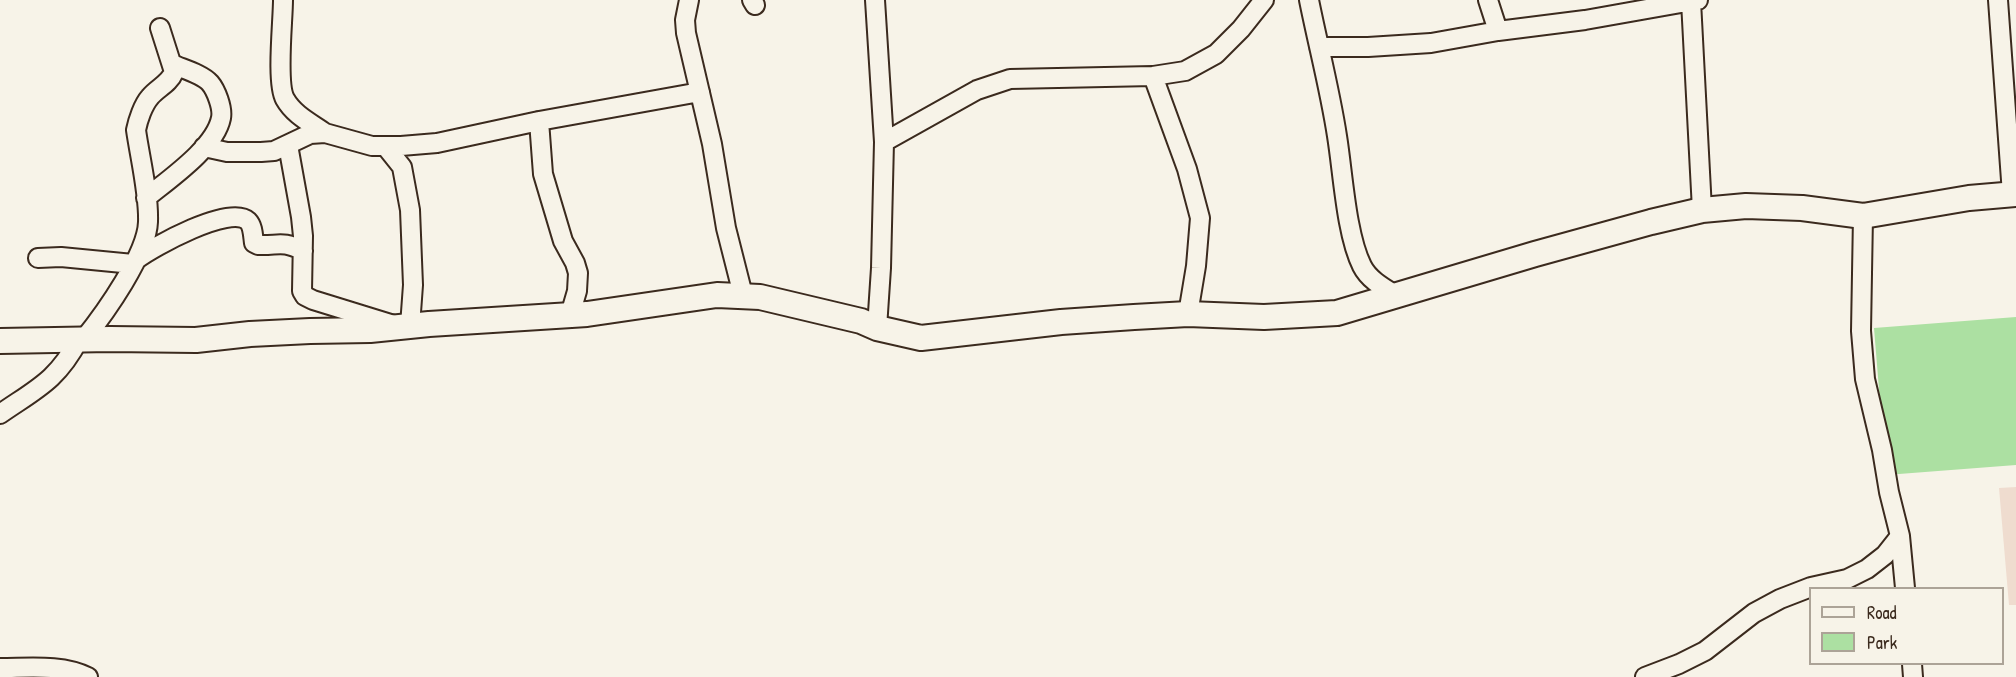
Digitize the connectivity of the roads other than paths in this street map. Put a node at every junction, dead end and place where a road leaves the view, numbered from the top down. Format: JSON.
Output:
{"nodes":[{"id":1,"x":283,"y":0,"type":"edge"},
{"id":2,"x":688,"y":0,"type":"edge"},
{"id":3,"x":875,"y":0,"type":"edge"},
{"id":4,"x":1264,"y":0,"type":"edge"},
{"id":5,"x":1310,"y":0,"type":"edge"},
{"id":6,"x":1488,"y":0,"type":"edge"},
{"id":7,"x":1694,"y":1,"type":"edge"},
{"id":8,"x":1995,"y":1,"type":"edge"},
{"id":9,"x":1637,"y":5,"type":"edge"},
{"id":10,"x":160,"y":28,"type":"dead end"},
{"id":11,"x":1497,"y":31,"type":"junction"},
{"id":12,"x":1319,"y":47,"type":"junction"},
{"id":13,"x":172,"y":64,"type":"junction"},
{"id":14,"x":1153,"y":76,"type":"junction"},
{"id":15,"x":700,"y":92,"type":"junction"},
{"id":16,"x":540,"y":121,"type":"junction"},
{"id":17,"x":325,"y":133,"type":"junction"},
{"id":18,"x":884,"y":142,"type":"junction"},
{"id":19,"x":288,"y":145,"type":"junction"},
{"id":20,"x":204,"y":147,"type":"junction"},
{"id":21,"x":386,"y":147,"type":"junction"},
{"id":22,"x":2014,"y":194,"type":"edge"},
{"id":23,"x":146,"y":198,"type":"junction"},
{"id":24,"x":1702,"y":210,"type":"junction"},
{"id":25,"x":1863,"y":216,"type":"junction"},
{"id":26,"x":303,"y":251,"type":"junction"},
{"id":27,"x":38,"y":258,"type":"dead end"},
{"id":28,"x":134,"y":262,"type":"junction"},
{"id":29,"x":743,"y":295,"type":"junction"},
{"id":30,"x":1397,"y":296,"type":"junction"},
{"id":31,"x":1188,"y":314,"type":"junction"},
{"id":32,"x":570,"y":315,"type":"junction"},
{"id":33,"x":406,"y":326,"type":"junction"},
{"id":34,"x":877,"y":328,"type":"junction"},
{"id":35,"x":82,"y":339,"type":"junction"},
{"id":36,"x":0,"y":341,"type":"edge"},
{"id":37,"x":0,"y":414,"type":"edge"},
{"id":38,"x":1900,"y":536,"type":"junction"},
{"id":39,"x":1811,"y":587,"type":"edge"},
{"id":40,"x":1905,"y":587,"type":"edge"},
{"id":41,"x":1809,"y":588,"type":"edge"},
{"id":42,"x":0,"y":668,"type":"edge"},
{"id":43,"x":88,"y":677,"type":"edge"},
{"id":44,"x":1645,"y":677,"type":"edge"}],
"edges":[{"from":1,"to":17,"type":"street"},
{"from":2,"to":15,"type":"street"},
{"from":3,"to":18,"type":"street"},
{"from":4,"to":14,"type":"street"},
{"from":5,"to":12,"type":"street"},
{"from":6,"to":11,"type":"street"},
{"from":7,"to":9,"type":"street"},
{"from":7,"to":24,"type":"street"},
{"from":8,"to":22,"type":"street"},
{"from":9,"to":11,"type":"street"},
{"from":10,"to":13,"type":"street"},
{"from":11,"to":12,"type":"street"},
{"from":12,"to":30,"type":"street"},
{"from":13,"to":20,"type":"street"},
{"from":13,"to":23,"type":"street"},
{"from":14,"to":18,"type":"street"},
{"from":14,"to":31,"type":"street"},
{"from":15,"to":16,"type":"street"},
{"from":15,"to":29,"type":"street"},
{"from":16,"to":21,"type":"street"},
{"from":16,"to":32,"type":"street"},
{"from":17,"to":19,"type":"street"},
{"from":17,"to":21,"type":"street"},
{"from":18,"to":34,"type":"street"},
{"from":19,"to":20,"type":"street"},
{"from":19,"to":26,"type":"street"},
{"from":20,"to":23,"type":"street"},
{"from":21,"to":33,"type":"street"},
{"from":22,"to":25,"type":"street"},
{"from":23,"to":28,"type":"street"},
{"from":24,"to":25,"type":"street"},
{"from":24,"to":30,"type":"street"},
{"from":25,"to":38,"type":"street"},
{"from":26,"to":28,"type":"street"},
{"from":26,"to":33,"type":"street"},
{"from":27,"to":28,"type":"street"},
{"from":28,"to":35,"type":"street"},
{"from":29,"to":32,"type":"street"},
{"from":29,"to":34,"type":"street"},
{"from":30,"to":31,"type":"street"},
{"from":31,"to":34,"type":"street"},
{"from":32,"to":33,"type":"street"},
{"from":33,"to":35,"type":"street"},
{"from":35,"to":36,"type":"street"},
{"from":35,"to":37,"type":"street"},
{"from":38,"to":39,"type":"street"},
{"from":38,"to":40,"type":"street"},
{"from":41,"to":44,"type":"street"},
{"from":42,"to":43,"type":"street"}]}
